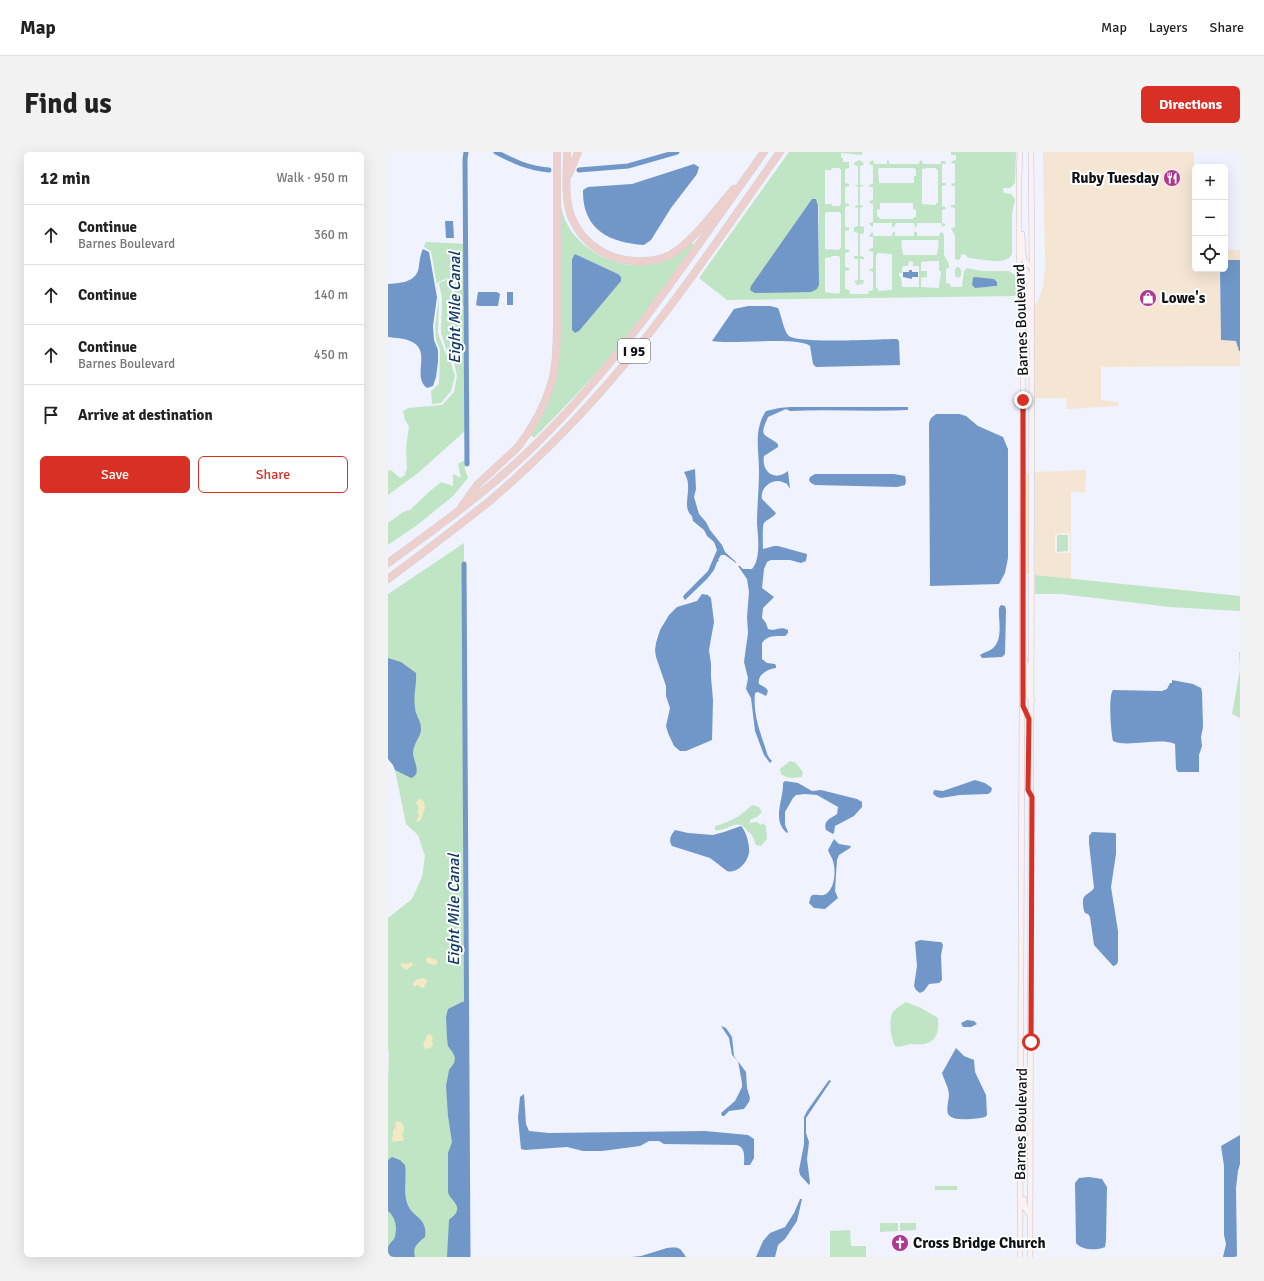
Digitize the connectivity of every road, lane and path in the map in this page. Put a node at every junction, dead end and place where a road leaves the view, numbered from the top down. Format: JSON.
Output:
{"nodes":[{"id":1,"x":557,"y":152,"type":"edge"},
{"id":2,"x":567,"y":152,"type":"edge"},
{"id":3,"x":578,"y":152,"type":"edge"},
{"id":4,"x":764,"y":152,"type":"edge"},
{"id":5,"x":780,"y":152,"type":"edge"},
{"id":6,"x":1020,"y":152,"type":"edge"},
{"id":7,"x":1032,"y":152,"type":"edge"},
{"id":8,"x":753,"y":168,"type":"junction"},
{"id":9,"x":567,"y":178,"type":"junction"},
{"id":10,"x":1019,"y":185,"type":"junction"},
{"id":11,"x":1019,"y":265,"type":"junction"},
{"id":12,"x":1032,"y":266,"type":"junction"},
{"id":13,"x":1032,"y":352,"type":"junction"},
{"id":14,"x":455,"y":514,"type":"junction"},
{"id":15,"x":388,"y":563,"type":"edge"},
{"id":16,"x":388,"y":579,"type":"edge"},
{"id":17,"x":1023,"y":656,"type":"junction"},
{"id":18,"x":1032,"y":700,"type":"junction"},
{"id":19,"x":1023,"y":706,"type":"junction"},
{"id":20,"x":1032,"y":797,"type":"junction"},
{"id":21,"x":1021,"y":1142,"type":"junction"},
{"id":22,"x":1021,"y":1199,"type":"junction"},
{"id":23,"x":1025,"y":1208,"type":"junction"},
{"id":24,"x":1029,"y":1214,"type":"junction"},
{"id":25,"x":1020,"y":1257,"type":"edge"},
{"id":26,"x":1030,"y":1257,"type":"edge"}],
"edges":[{"from":1,"to":14,"type":"highway"},
{"from":2,"to":9,"type":"highway"},
{"from":3,"to":9,"type":"highway"},
{"from":4,"to":8,"type":"highway","number":"I 95"},
{"from":5,"to":16,"type":"highway","number":"I 95"},
{"from":6,"to":10,"type":"main road","name":"Barnes Boulevard"},
{"from":7,"to":12,"type":"main road","name":"Barnes Boulevard"},
{"from":8,"to":9,"type":"highway"},
{"from":8,"to":14,"type":"highway","number":"I 95"},
{"from":10,"to":11,"type":"main road","name":"Barnes Boulevard"},
{"from":10,"to":12,"type":"main road"},
{"from":11,"to":13,"type":"main road"},
{"from":11,"to":17,"type":"main road","name":"Barnes Boulevard"},
{"from":12,"to":13,"type":"main road","name":"Barnes Boulevard"},
{"from":13,"to":18,"type":"main road","name":"Barnes Boulevard"},
{"from":14,"to":15,"type":"highway","number":"I 95"},
{"from":17,"to":18,"type":"main road"},
{"from":17,"to":19,"type":"main road","name":"Barnes Boulevard"},
{"from":18,"to":20,"type":"main road","name":"Barnes Boulevard"},
{"from":19,"to":20,"type":"main road"},
{"from":19,"to":21,"type":"main road","name":"Barnes Boulevard"},
{"from":20,"to":24,"type":"main road","name":"Barnes Boulevard"},
{"from":21,"to":22,"type":"main road","name":"Barnes Boulevard"},
{"from":21,"to":23,"type":"main road"},
{"from":22,"to":23,"type":"main road"},
{"from":22,"to":25,"type":"main road","name":"Barnes Boulevard"},
{"from":23,"to":24,"type":"main road"},
{"from":24,"to":26,"type":"main road","name":"Barnes Boulevard"}]}
